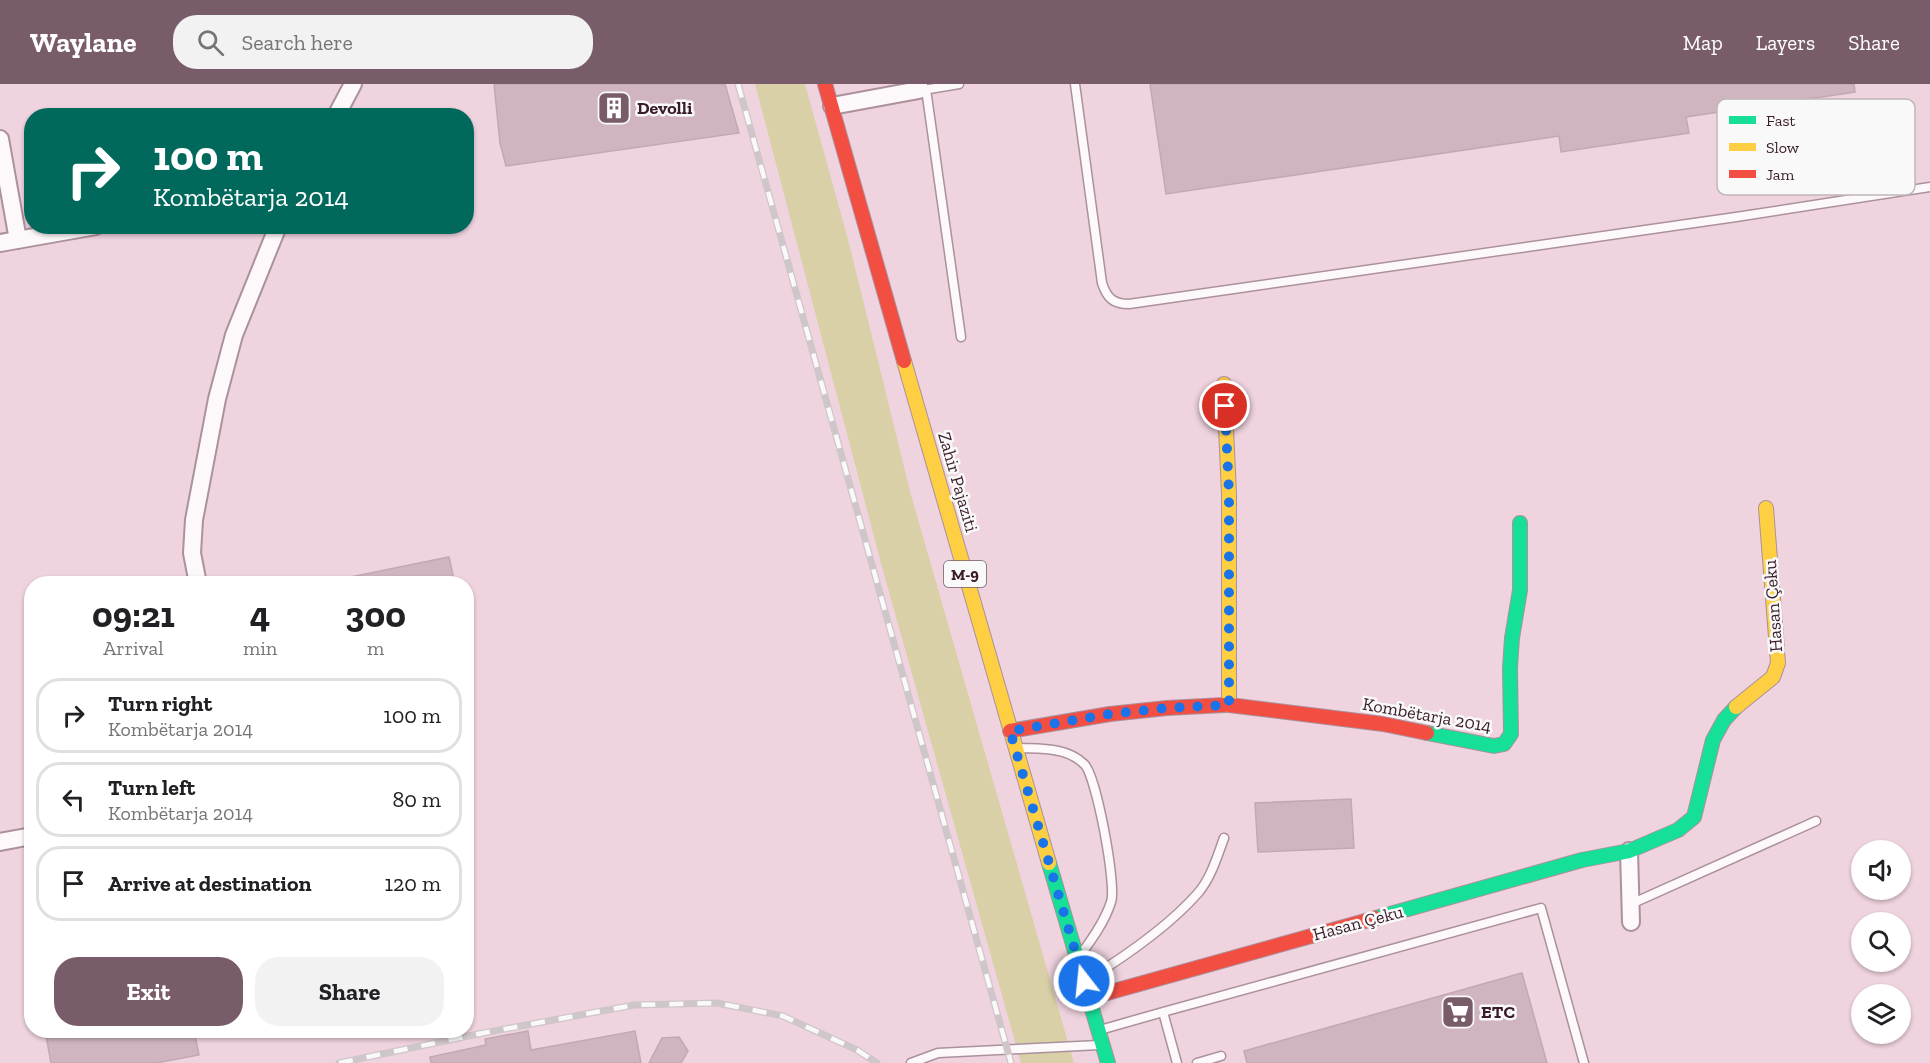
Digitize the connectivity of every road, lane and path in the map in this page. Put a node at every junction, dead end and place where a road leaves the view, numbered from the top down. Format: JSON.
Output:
{"nodes":[{"id":1,"x":353,"y":84,"type":"edge"},
{"id":2,"x":825,"y":84,"type":"edge"},
{"id":3,"x":959,"y":84,"type":"edge"},
{"id":4,"x":1075,"y":84,"type":"edge"},
{"id":5,"x":921,"y":88,"type":"edge"},
{"id":6,"x":832,"y":106,"type":"junction"},
{"id":7,"x":340,"y":108,"type":"edge"},
{"id":8,"x":0,"y":139,"type":"edge"},
{"id":9,"x":1930,"y":187,"type":"edge"},
{"id":10,"x":1915,"y":189,"type":"edge"},
{"id":11,"x":1876,"y":195,"type":"edge"},
{"id":12,"x":51,"y":234,"type":"edge"},
{"id":13,"x":275,"y":234,"type":"edge"},
{"id":14,"x":18,"y":240,"type":"junction"},
{"id":15,"x":0,"y":243,"type":"edge"},
{"id":16,"x":961,"y":337,"type":"dead end"},
{"id":17,"x":1224,"y":384,"type":"dead end"},
{"id":18,"x":1766,"y":508,"type":"dead end"},
{"id":19,"x":1520,"y":523,"type":"dead end"},
{"id":20,"x":196,"y":576,"type":"edge"},
{"id":21,"x":1229,"y":705,"type":"junction"},
{"id":22,"x":1010,"y":731,"type":"junction"},
{"id":23,"x":1015,"y":748,"type":"junction"},
{"id":24,"x":1816,"y":821,"type":"dead end"},
{"id":25,"x":24,"y":838,"type":"edge"},
{"id":26,"x":1224,"y":838,"type":"dead end"},
{"id":27,"x":0,"y":842,"type":"edge"},
{"id":28,"x":1629,"y":852,"type":"junction"},
{"id":29,"x":1631,"y":904,"type":"junction"},
{"id":30,"x":1631,"y":922,"type":"dead end"},
{"id":31,"x":1078,"y":959,"type":"junction"},
{"id":32,"x":1084,"y":981,"type":"junction"},
{"id":33,"x":1089,"y":998,"type":"junction"},
{"id":34,"x":1163,"y":1012,"type":"junction"},
{"id":35,"x":1098,"y":1030,"type":"junction"},
{"id":36,"x":1103,"y":1045,"type":"junction"},
{"id":37,"x":1221,"y":1056,"type":"dead end"},
{"id":38,"x":911,"y":1063,"type":"edge"},
{"id":39,"x":1108,"y":1063,"type":"edge"},
{"id":40,"x":1177,"y":1063,"type":"edge"},
{"id":41,"x":1197,"y":1063,"type":"edge"},
{"id":42,"x":1584,"y":1063,"type":"edge"}],
"edges":[{"from":1,"to":7,"type":"street"},
{"from":2,"to":6,"type":"street","name":"Zahir Pajaziti","number":"M-9"},
{"from":3,"to":5,"type":"lane"},
{"from":4,"to":11,"type":"lane"},
{"from":5,"to":6,"type":"street"},
{"from":5,"to":16,"type":"lane"},
{"from":6,"to":22,"type":"street","name":"Zahir Pajaziti","number":"M-9"},
{"from":8,"to":14,"type":"street"},
{"from":9,"to":10,"type":"lane"},
{"from":12,"to":14,"type":"street"},
{"from":13,"to":20,"type":"street"},
{"from":14,"to":15,"type":"street"},
{"from":17,"to":21,"type":"street"},
{"from":18,"to":28,"type":"street","name":"Hasan Çeku"},
{"from":19,"to":21,"type":"street","name":"Kombëtarja 2014"},
{"from":21,"to":22,"type":"street","name":"Kombëtarja 2014"},
{"from":22,"to":23,"type":"street","name":"Zahir Pajaziti","number":"M-9"},
{"from":23,"to":31,"type":"street","name":"Zahir Pajaziti","number":"M-9"},
{"from":23,"to":31,"type":"lane"},
{"from":24,"to":29,"type":"lane"},
{"from":25,"to":27,"type":"street"},
{"from":26,"to":32,"type":"lane"},
{"from":28,"to":29,"type":"street"},
{"from":28,"to":33,"type":"street","name":"Hasan Çeku"},
{"from":29,"to":30,"type":"street"},
{"from":31,"to":32,"type":"street","name":"Zahir Pajaziti","number":"M-9"},
{"from":32,"to":33,"type":"street","name":"Zahir Pajaziti","number":"M-9"},
{"from":33,"to":35,"type":"street","name":"Zahir Pajaziti","number":"M-9"},
{"from":34,"to":35,"type":"lane"},
{"from":34,"to":40,"type":"lane"},
{"from":34,"to":42,"type":"lane"},
{"from":35,"to":36,"type":"street","name":"Zahir Pajaziti","number":"M-9"},
{"from":36,"to":38,"type":"lane"},
{"from":36,"to":39,"type":"street","name":"Zahir Pajaziti","number":"M-9"},
{"from":37,"to":41,"type":"lane"}]}
